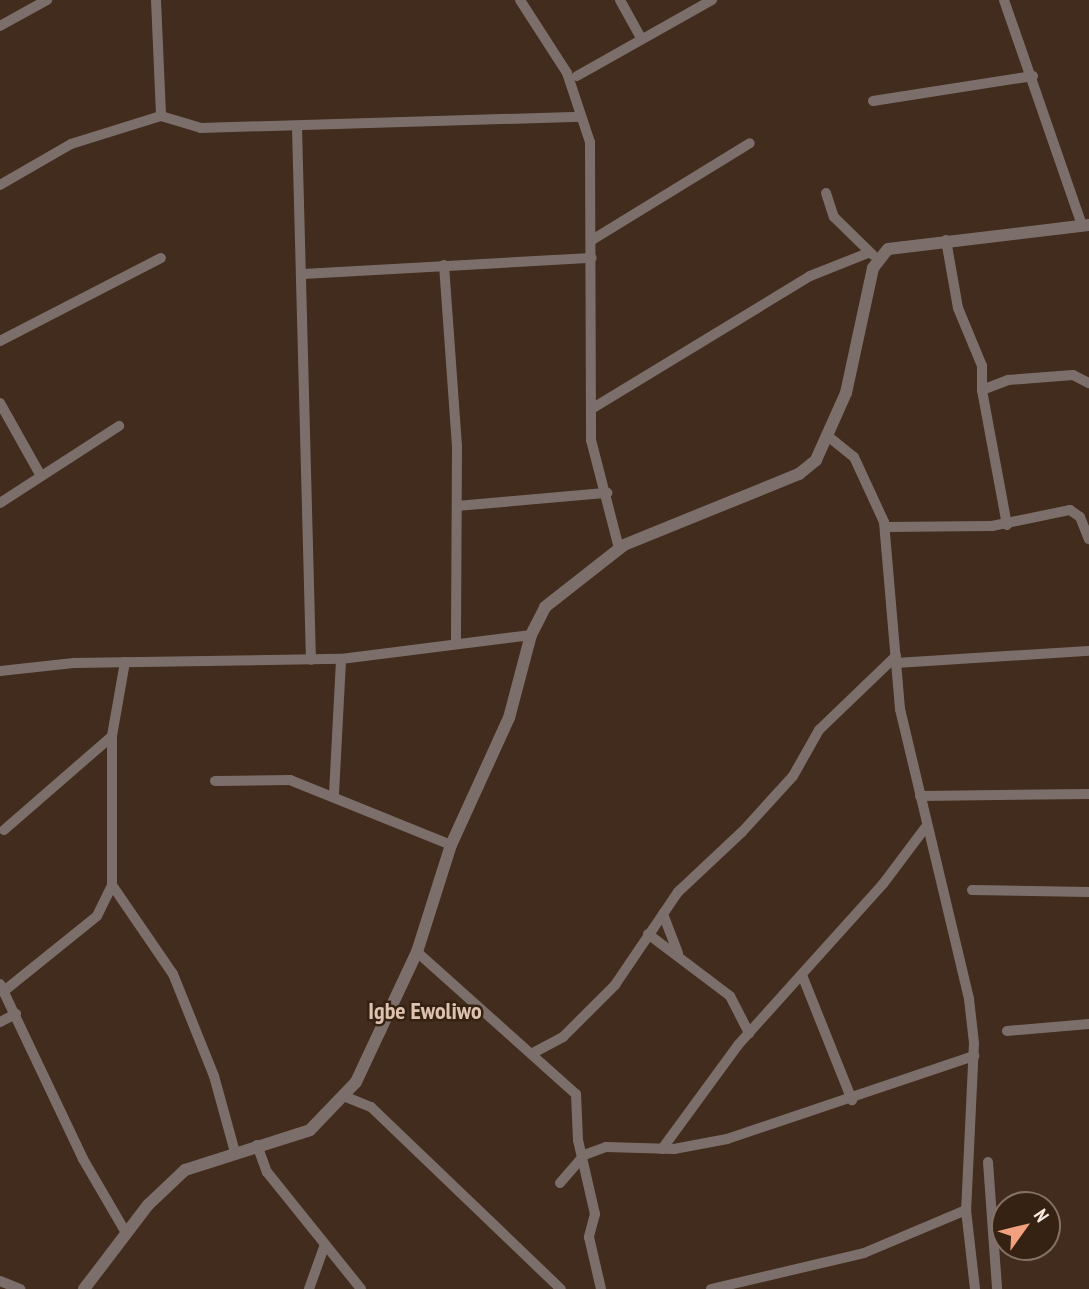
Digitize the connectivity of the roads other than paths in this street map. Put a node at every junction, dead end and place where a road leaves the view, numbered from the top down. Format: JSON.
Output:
{"nodes":[{"id":1,"x":47,"y":0,"type":"edge"},
{"id":2,"x":156,"y":0,"type":"edge"},
{"id":3,"x":520,"y":0,"type":"edge"},
{"id":4,"x":620,"y":0,"type":"edge"},
{"id":5,"x":712,"y":0,"type":"edge"},
{"id":6,"x":1004,"y":0,"type":"edge"},
{"id":7,"x":0,"y":26,"type":"edge"},
{"id":8,"x":641,"y":38,"type":"junction"},
{"id":9,"x":577,"y":75,"type":"dead end"},
{"id":10,"x":1033,"y":76,"type":"junction"},
{"id":11,"x":873,"y":101,"type":"dead end"},
{"id":12,"x":161,"y":116,"type":"junction"},
{"id":13,"x":581,"y":117,"type":"junction"},
{"id":14,"x":297,"y":127,"type":"junction"},
{"id":15,"x":750,"y":143,"type":"dead end"},
{"id":16,"x":0,"y":185,"type":"edge"},
{"id":17,"x":825,"y":193,"type":"dead end"},
{"id":18,"x":1086,"y":225,"type":"edge"},
{"id":19,"x":592,"y":240,"type":"junction"},
{"id":20,"x":946,"y":240,"type":"junction"},
{"id":21,"x":874,"y":255,"type":"junction"},
{"id":22,"x":161,"y":258,"type":"dead end"},
{"id":23,"x":592,"y":258,"type":"junction"},
{"id":24,"x":443,"y":265,"type":"junction"},
{"id":25,"x":303,"y":274,"type":"junction"},
{"id":26,"x":0,"y":341,"type":"edge"},
{"id":27,"x":982,"y":366,"type":"junction"},
{"id":28,"x":1003,"y":381,"type":"junction"},
{"id":29,"x":1089,"y":383,"type":"edge"},
{"id":30,"x":982,"y":390,"type":"junction"},
{"id":31,"x":0,"y":403,"type":"edge"},
{"id":32,"x":593,"y":408,"type":"junction"},
{"id":33,"x":119,"y":426,"type":"dead end"},
{"id":34,"x":829,"y":437,"type":"junction"},
{"id":35,"x":41,"y":476,"type":"junction"},
{"id":36,"x":607,"y":493,"type":"junction"},
{"id":37,"x":0,"y":503,"type":"edge"},
{"id":38,"x":457,"y":506,"type":"junction"},
{"id":39,"x":1007,"y":525,"type":"junction"},
{"id":40,"x":885,"y":527,"type":"junction"},
{"id":41,"x":1089,"y":539,"type":"edge"},
{"id":42,"x":619,"y":548,"type":"junction"},
{"id":43,"x":531,"y":635,"type":"junction"},
{"id":44,"x":456,"y":643,"type":"junction"},
{"id":45,"x":1089,"y":651,"type":"edge"},
{"id":46,"x":341,"y":659,"type":"junction"},
{"id":47,"x":312,"y":660,"type":"junction"},
{"id":48,"x":896,"y":660,"type":"junction"},
{"id":49,"x":125,"y":662,"type":"junction"},
{"id":50,"x":0,"y":671,"type":"edge"},
{"id":51,"x":112,"y":736,"type":"junction"},
{"id":52,"x":215,"y":781,"type":"dead end"},
{"id":53,"x":334,"y":794,"type":"junction"},
{"id":54,"x":1089,"y":794,"type":"edge"},
{"id":55,"x":920,"y":796,"type":"junction"},
{"id":56,"x":925,"y":828,"type":"junction"},
{"id":57,"x":4,"y":830,"type":"dead end"},
{"id":58,"x":452,"y":845,"type":"junction"},
{"id":59,"x":112,"y":885,"type":"junction"},
{"id":60,"x":972,"y":890,"type":"dead end"},
{"id":61,"x":1089,"y":892,"type":"edge"},
{"id":62,"x":663,"y":915,"type":"junction"},
{"id":63,"x":648,"y":934,"type":"junction"},
{"id":64,"x":417,"y":951,"type":"junction"},
{"id":65,"x":678,"y":953,"type":"junction"},
{"id":66,"x":802,"y":975,"type":"junction"},
{"id":67,"x":2,"y":987,"type":"edge"},
{"id":68,"x":16,"y":1014,"type":"junction"},
{"id":69,"x":0,"y":1022,"type":"edge"},
{"id":70,"x":753,"y":1022,"type":"junction"},
{"id":71,"x":1089,"y":1024,"type":"edge"},
{"id":72,"x":1007,"y":1031,"type":"dead end"},
{"id":73,"x":533,"y":1053,"type":"junction"},
{"id":74,"x":974,"y":1056,"type":"junction"},
{"id":75,"x":346,"y":1097,"type":"junction"},
{"id":76,"x":852,"y":1100,"type":"junction"},
{"id":77,"x":671,"y":1139,"type":"junction"},
{"id":78,"x":257,"y":1145,"type":"junction"},
{"id":79,"x":680,"y":1148,"type":"junction"},
{"id":80,"x":662,"y":1149,"type":"junction"},
{"id":81,"x":235,"y":1152,"type":"junction"},
{"id":82,"x":584,"y":1155,"type":"junction"},
{"id":83,"x":988,"y":1162,"type":"dead end"},
{"id":84,"x":560,"y":1183,"type":"dead end"},
{"id":85,"x":966,"y":1210,"type":"junction"},
{"id":86,"x":126,"y":1233,"type":"junction"},
{"id":87,"x":324,"y":1247,"type":"junction"},
{"id":88,"x":0,"y":1281,"type":"edge"},
{"id":89,"x":85,"y":1288,"type":"edge"},
{"id":90,"x":20,"y":1289,"type":"edge"},
{"id":91,"x":309,"y":1289,"type":"edge"},
{"id":92,"x":361,"y":1289,"type":"edge"},
{"id":93,"x":561,"y":1289,"type":"edge"},
{"id":94,"x":601,"y":1289,"type":"edge"},
{"id":95,"x":711,"y":1289,"type":"edge"},
{"id":96,"x":975,"y":1289,"type":"edge"},
{"id":97,"x":997,"y":1289,"type":"edge"}],
"edges":[{"from":1,"to":7,"type":"street"},
{"from":2,"to":12,"type":"street"},
{"from":3,"to":13,"type":"street"},
{"from":4,"to":8,"type":"street"},
{"from":5,"to":8,"type":"street"},
{"from":6,"to":10,"type":"street"},
{"from":8,"to":9,"type":"street"},
{"from":10,"to":11,"type":"street"},
{"from":10,"to":18,"type":"street"},
{"from":12,"to":14,"type":"street"},
{"from":12,"to":16,"type":"street"},
{"from":13,"to":14,"type":"street"},
{"from":13,"to":19,"type":"street"},
{"from":14,"to":25,"type":"street"},
{"from":15,"to":19,"type":"street"},
{"from":17,"to":21,"type":"street"},
{"from":18,"to":20,"type":"street"},
{"from":19,"to":23,"type":"street"},
{"from":20,"to":21,"type":"street"},
{"from":20,"to":27,"type":"street"},
{"from":21,"to":32,"type":"street"},
{"from":21,"to":34,"type":"street"},
{"from":22,"to":26,"type":"street"},
{"from":23,"to":24,"type":"street"},
{"from":23,"to":32,"type":"street"},
{"from":24,"to":25,"type":"street"},
{"from":24,"to":38,"type":"street"},
{"from":25,"to":47,"type":"street"},
{"from":27,"to":28,"type":"street"},
{"from":27,"to":30,"type":"street"},
{"from":28,"to":29,"type":"street"},
{"from":28,"to":30,"type":"street"},
{"from":30,"to":39,"type":"street"},
{"from":31,"to":35,"type":"street"},
{"from":32,"to":36,"type":"street"},
{"from":33,"to":35,"type":"street"},
{"from":34,"to":40,"type":"street"},
{"from":34,"to":42,"type":"street"},
{"from":35,"to":37,"type":"street"},
{"from":36,"to":38,"type":"street"},
{"from":36,"to":42,"type":"street"},
{"from":38,"to":44,"type":"street"},
{"from":39,"to":40,"type":"street"},
{"from":39,"to":41,"type":"street"},
{"from":40,"to":48,"type":"street"},
{"from":42,"to":43,"type":"street"},
{"from":43,"to":44,"type":"street"},
{"from":43,"to":58,"type":"street"},
{"from":44,"to":46,"type":"street"},
{"from":45,"to":48,"type":"street"},
{"from":46,"to":47,"type":"street"},
{"from":46,"to":53,"type":"street"},
{"from":47,"to":49,"type":"street"},
{"from":48,"to":55,"type":"street"},
{"from":48,"to":62,"type":"street"},
{"from":49,"to":50,"type":"street"},
{"from":49,"to":51,"type":"street"},
{"from":51,"to":57,"type":"street"},
{"from":51,"to":59,"type":"street"},
{"from":52,"to":53,"type":"street"},
{"from":53,"to":58,"type":"street"},
{"from":54,"to":55,"type":"street"},
{"from":55,"to":56,"type":"street"},
{"from":56,"to":66,"type":"street"},
{"from":56,"to":74,"type":"street"},
{"from":58,"to":64,"type":"street"},
{"from":59,"to":67,"type":"street"},
{"from":59,"to":81,"type":"street"},
{"from":60,"to":61,"type":"street"},
{"from":62,"to":63,"type":"street"},
{"from":62,"to":65,"type":"street"},
{"from":63,"to":65,"type":"street"},
{"from":63,"to":73,"type":"street"},
{"from":64,"to":73,"type":"street"},
{"from":64,"to":75,"type":"street"},
{"from":65,"to":70,"type":"street"},
{"from":66,"to":70,"type":"street"},
{"from":66,"to":76,"type":"street"},
{"from":67,"to":68,"type":"street"},
{"from":68,"to":69,"type":"street"},
{"from":68,"to":86,"type":"street"},
{"from":70,"to":77,"type":"street"},
{"from":71,"to":72,"type":"street"},
{"from":73,"to":82,"type":"street"},
{"from":74,"to":76,"type":"street"},
{"from":74,"to":85,"type":"street"},
{"from":75,"to":78,"type":"street"},
{"from":75,"to":93,"type":"street"},
{"from":76,"to":79,"type":"street"},
{"from":77,"to":79,"type":"street"},
{"from":77,"to":80,"type":"street"},
{"from":78,"to":81,"type":"street"},
{"from":78,"to":87,"type":"street"},
{"from":79,"to":80,"type":"street"},
{"from":80,"to":82,"type":"street"},
{"from":81,"to":86,"type":"street"},
{"from":82,"to":84,"type":"street"},
{"from":82,"to":94,"type":"street"},
{"from":83,"to":97,"type":"street"},
{"from":85,"to":95,"type":"street"},
{"from":85,"to":96,"type":"street"},
{"from":86,"to":89,"type":"street"},
{"from":87,"to":91,"type":"street"},
{"from":87,"to":92,"type":"street"},
{"from":88,"to":90,"type":"street"}]}
